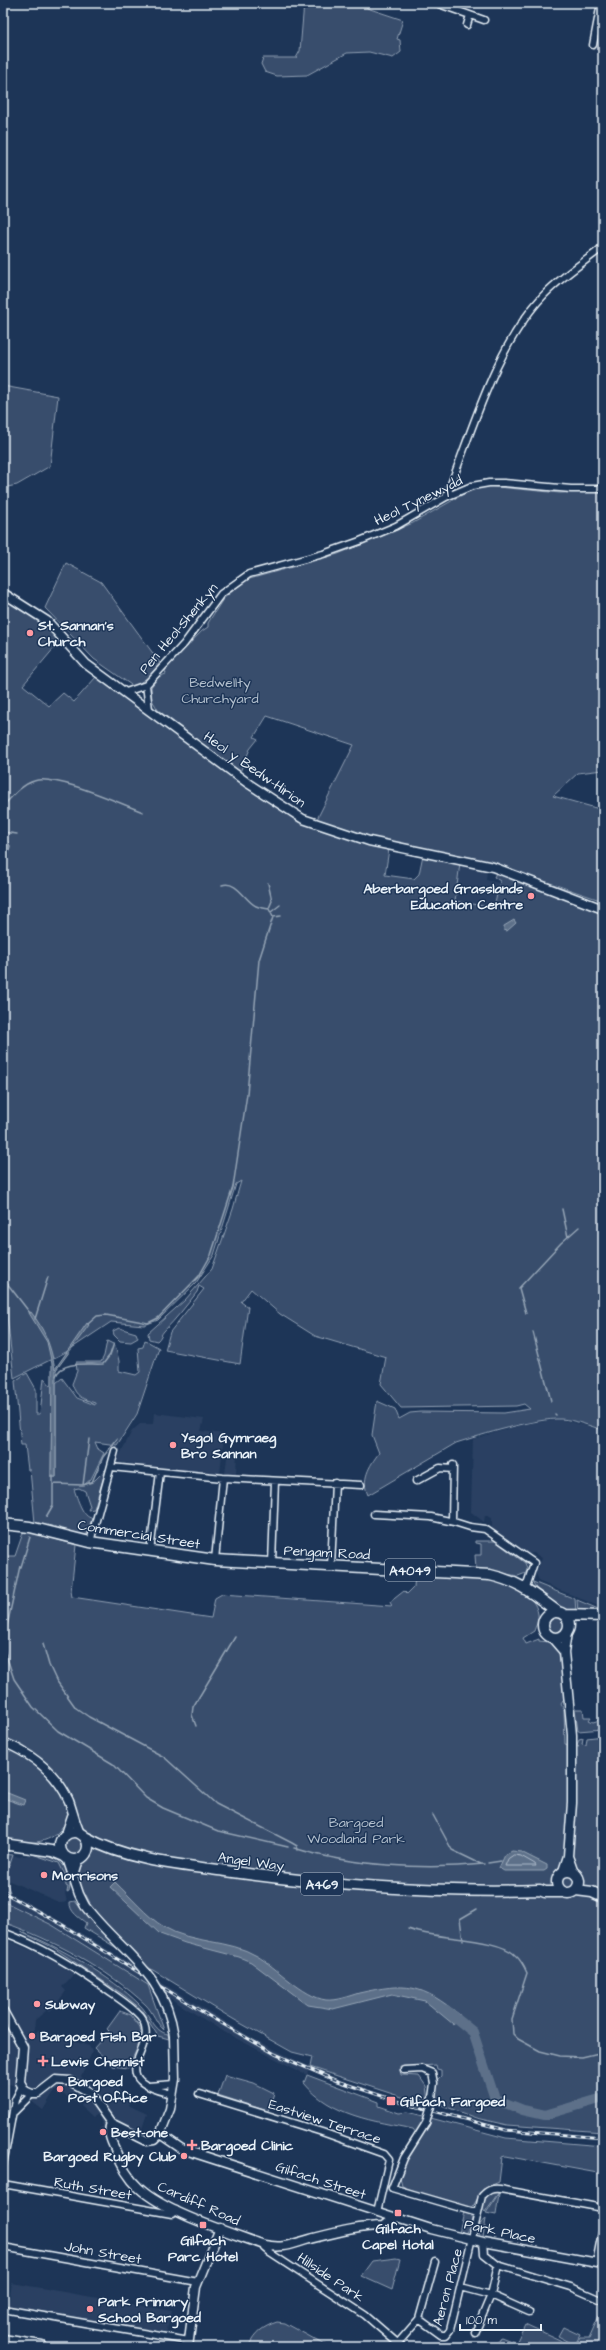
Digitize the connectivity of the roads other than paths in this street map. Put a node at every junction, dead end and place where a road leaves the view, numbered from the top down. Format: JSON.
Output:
{"nodes":[{"id":1,"x":436,"y":3,"type":"edge"},
{"id":2,"x":601,"y":3,"type":"edge"},
{"id":3,"x":470,"y":15,"type":"junction"},
{"id":4,"x":484,"y":20,"type":"dead end"},
{"id":5,"x":467,"y":25,"type":"dead end"},
{"id":6,"x":593,"y":45,"type":"dead end"},
{"id":7,"x":603,"y":247,"type":"edge"},
{"id":8,"x":603,"y":489,"type":"edge"},
{"id":9,"x":446,"y":497,"type":"junction"},
{"id":10,"x":249,"y":574,"type":"joint"},
{"id":11,"x":3,"y":593,"type":"edge"},
{"id":12,"x":146,"y":685,"type":"junction"},
{"id":13,"x":126,"y":692,"type":"junction"},
{"id":14,"x":149,"y":709,"type":"junction"},
{"id":15,"x":603,"y":908,"type":"edge"},
{"id":16,"x":115,"y":1451,"type":"dead end"},
{"id":17,"x":111,"y":1467,"type":"junction"},
{"id":18,"x":160,"y":1472,"type":"junction"},
{"id":19,"x":223,"y":1478,"type":"junction"},
{"id":20,"x":275,"y":1481,"type":"junction"},
{"id":21,"x":416,"y":1481,"type":"dead end"},
{"id":22,"x":335,"y":1483,"type":"junction"},
{"id":23,"x":361,"y":1485,"type":"dead end"},
{"id":24,"x":386,"y":1507,"type":"dead end"},
{"id":25,"x":374,"y":1514,"type":"dead end"},
{"id":26,"x":385,"y":1515,"type":"junction"},
{"id":27,"x":452,"y":1521,"type":"junction"},
{"id":28,"x":3,"y":1524,"type":"edge"},
{"id":29,"x":90,"y":1542,"type":"junction"},
{"id":30,"x":150,"y":1552,"type":"junction"},
{"id":31,"x":215,"y":1560,"type":"junction"},
{"id":32,"x":272,"y":1563,"type":"junction"},
{"id":33,"x":331,"y":1566,"type":"junction"},
{"id":34,"x":526,"y":1588,"type":"junction"},
{"id":35,"x":540,"y":1601,"type":"junction"},
{"id":36,"x":561,"y":1614,"type":"junction"},
{"id":37,"x":584,"y":1616,"type":"junction"},
{"id":38,"x":603,"y":1616,"type":"edge"},
{"id":39,"x":544,"y":1620,"type":"junction"},
{"id":40,"x":568,"y":1630,"type":"junction"},
{"id":41,"x":552,"y":1638,"type":"junction"},
{"id":42,"x":564,"y":1652,"type":"junction"},
{"id":43,"x":3,"y":1742,"type":"edge"},
{"id":44,"x":72,"y":1816,"type":"junction"},
{"id":45,"x":83,"y":1835,"type":"junction"},
{"id":46,"x":64,"y":1836,"type":"junction"},
{"id":47,"x":3,"y":1844,"type":"edge"},
{"id":48,"x":17,"y":1846,"type":"junction"},
{"id":49,"x":104,"y":1848,"type":"junction"},
{"id":50,"x":83,"y":1856,"type":"junction"},
{"id":51,"x":568,"y":1856,"type":"junction"},
{"id":52,"x":66,"y":1857,"type":"junction"},
{"id":53,"x":74,"y":1875,"type":"junction"},
{"id":54,"x":576,"y":1876,"type":"junction"},
{"id":55,"x":560,"y":1877,"type":"junction"},
{"id":56,"x":540,"y":1890,"type":"junction"},
{"id":57,"x":576,"y":1890,"type":"junction"},
{"id":58,"x":564,"y":1892,"type":"junction"},
{"id":59,"x":592,"y":1892,"type":"junction"},
{"id":60,"x":603,"y":1897,"type":"edge"},
{"id":61,"x":3,"y":1932,"type":"edge"},
{"id":62,"x":3,"y":2011,"type":"edge"},
{"id":63,"x":404,"y":2070,"type":"dead end"},
{"id":64,"x":174,"y":2084,"type":"junction"},
{"id":65,"x":148,"y":2086,"type":"junction"},
{"id":66,"x":21,"y":2088,"type":"junction"},
{"id":67,"x":32,"y":2094,"type":"junction"},
{"id":68,"x":173,"y":2094,"type":"junction"},
{"id":69,"x":200,"y":2094,"type":"dead end"},
{"id":70,"x":13,"y":2113,"type":"junction"},
{"id":71,"x":111,"y":2123,"type":"junction"},
{"id":72,"x":160,"y":2134,"type":"junction"},
{"id":73,"x":3,"y":2165,"type":"edge"},
{"id":74,"x":3,"y":2184,"type":"edge"},
{"id":75,"x":603,"y":2208,"type":"edge"},
{"id":76,"x":176,"y":2210,"type":"junction"},
{"id":77,"x":377,"y":2212,"type":"junction"},
{"id":78,"x":478,"y":2214,"type":"junction"},
{"id":79,"x":394,"y":2218,"type":"junction"},
{"id":80,"x":373,"y":2226,"type":"junction"},
{"id":81,"x":603,"y":2227,"type":"edge"},
{"id":82,"x":220,"y":2228,"type":"junction"},
{"id":83,"x":242,"y":2236,"type":"joint"},
{"id":84,"x":472,"y":2239,"type":"junction"},
{"id":85,"x":484,"y":2242,"type":"junction"},
{"id":86,"x":264,"y":2245,"type":"junction"},
{"id":87,"x":3,"y":2247,"type":"edge"},
{"id":88,"x":435,"y":2262,"type":"dead end"},
{"id":89,"x":600,"y":2264,"type":"edge"},
{"id":90,"x":498,"y":2265,"type":"junction"},
{"id":91,"x":198,"y":2282,"type":"junction"},
{"id":92,"x":461,"y":2287,"type":"junction"},
{"id":93,"x":492,"y":2295,"type":"junction"},
{"id":94,"x":603,"y":2301,"type":"edge"},
{"id":95,"x":3,"y":2309,"type":"edge"},
{"id":96,"x":529,"y":2312,"type":"dead end"},
{"id":97,"x":419,"y":2319,"type":"junction"},
{"id":98,"x":475,"y":2333,"type":"dead end"},
{"id":99,"x":3,"y":2338,"type":"edge"},
{"id":100,"x":42,"y":2344,"type":"dead end"},
{"id":101,"x":190,"y":2345,"type":"edge"},
{"id":102,"x":400,"y":2345,"type":"edge"}],
"edges":[{"from":1,"to":3,"type":"street"},
{"from":2,"to":6,"type":"street"},
{"from":3,"to":4,"type":"street"},
{"from":3,"to":5,"type":"street"},
{"from":7,"to":9,"type":"street"},
{"from":8,"to":9,"type":"street","name":"Heol Tynewydd"},
{"from":9,"to":10,"type":"street","name":"Heol Tynewydd"},
{"from":10,"to":12,"type":"street","name":"Pen Heol-Shenkyn"},
{"from":11,"to":13,"type":"street","name":"Heol y Bedw-Hirion"},
{"from":12,"to":13,"type":"street","name":"Pen Heol-Shenkyn"},
{"from":12,"to":14,"type":"street","name":"Pen Heol-Shenkyn"},
{"from":13,"to":14,"type":"street","name":"Heol y Bedw-Hirion"},
{"from":14,"to":15,"type":"street","name":"Heol y Bedw-Hirion"},
{"from":16,"to":17,"type":"street"},
{"from":17,"to":18,"type":"street"},
{"from":17,"to":29,"type":"street"},
{"from":18,"to":19,"type":"street"},
{"from":18,"to":30,"type":"street"},
{"from":19,"to":20,"type":"street"},
{"from":19,"to":31,"type":"street"},
{"from":20,"to":22,"type":"street"},
{"from":20,"to":32,"type":"street"},
{"from":21,"to":27,"type":"street"},
{"from":22,"to":23,"type":"street"},
{"from":22,"to":33,"type":"street"},
{"from":24,"to":26,"type":"street"},
{"from":25,"to":26,"type":"street"},
{"from":26,"to":27,"type":"street"},
{"from":27,"to":34,"type":"street"},
{"from":28,"to":29,"type":"main road","name":"Commercial Street","number":"A4049"},
{"from":29,"to":30,"type":"main road","name":"Commercial Street","number":"A4049"},
{"from":30,"to":31,"type":"main road","name":"Commercial Street","number":"A4049"},
{"from":31,"to":32,"type":"main road","name":"Commercial Street","number":"A4049"},
{"from":32,"to":33,"type":"main road","name":"Pengam Road","number":"A4049"},
{"from":33,"to":34,"type":"main road","name":"Pengam Road","number":"A4049"},
{"from":34,"to":35,"type":"main road","name":"Pengam Road","number":"A4049"},
{"from":35,"to":36,"type":"main road","name":"Pengam Road","number":"A4049"},
{"from":35,"to":39,"type":"main road"},
{"from":36,"to":37,"type":"main road","name":"Pengam Road","number":"A4049"},
{"from":36,"to":39,"type":"main road"},
{"from":36,"to":40,"type":"main road"},
{"from":37,"to":38,"type":"main road","name":"Pengam Road","number":"A4049"},
{"from":37,"to":40,"type":"main road"},
{"from":39,"to":41,"type":"main road"},
{"from":40,"to":41,"type":"main road"},
{"from":40,"to":42,"type":"street"},
{"from":41,"to":42,"type":"street"},
{"from":42,"to":51,"type":"street"},
{"from":43,"to":44,"type":"street"},
{"from":44,"to":45,"type":"street"},
{"from":44,"to":46,"type":"street"},
{"from":45,"to":46,"type":"main road","number":"A469"},
{"from":45,"to":49,"type":"main road","name":"Angel Way","number":"A469"},
{"from":45,"to":50,"type":"main road"},
{"from":46,"to":48,"type":"main road","number":"A469"},
{"from":46,"to":52,"type":"main road"},
{"from":47,"to":48,"type":"main road","number":"A469"},
{"from":48,"to":52,"type":"main road","number":"A469"},
{"from":49,"to":50,"type":"main road","name":"Angel Way","number":"A469"},
{"from":49,"to":56,"type":"main road","name":"Angel Way","number":"A469"},
{"from":50,"to":52,"type":"main road","number":"A469"},
{"from":50,"to":53,"type":"street"},
{"from":51,"to":54,"type":"street"},
{"from":51,"to":55,"type":"street"},
{"from":52,"to":53,"type":"street"},
{"from":53,"to":64,"type":"street","bridge":true},
{"from":54,"to":55,"type":"main road","number":"A469"},
{"from":54,"to":57,"type":"main road"},
{"from":54,"to":59,"type":"main road","number":"A469"},
{"from":55,"to":56,"type":"main road","name":"Angel Way","number":"A469"},
{"from":55,"to":58,"type":"main road"},
{"from":56,"to":58,"type":"main road","name":"Angel Way","number":"A469"},
{"from":57,"to":58,"type":"main road","number":"A469"},
{"from":57,"to":59,"type":"main road","number":"A469"},
{"from":59,"to":60,"type":"main road","number":"A469"},
{"from":61,"to":65,"type":"street"},
{"from":62,"to":66,"type":"street"},
{"from":63,"to":78,"type":"street","bridge":true},
{"from":64,"to":65,"type":"street"},
{"from":64,"to":68,"type":"street"},
{"from":65,"to":68,"type":"street"},
{"from":66,"to":67,"type":"street"},
{"from":66,"to":70,"type":"street"},
{"from":67,"to":70,"type":"street"},
{"from":67,"to":71,"type":"street"},
{"from":68,"to":72,"type":"street"},
{"from":69,"to":77,"type":"street","name":"Eastview Terrace"},
{"from":70,"to":73,"type":"street"},
{"from":71,"to":72,"type":"street"},
{"from":71,"to":76,"type":"street","name":"Cardiff Road"},
{"from":72,"to":77,"type":"street","name":"Gilfach Street"},
{"from":74,"to":76,"type":"street","name":"Ruth Street"},
{"from":75,"to":78,"type":"street","name":"Aeron Place"},
{"from":76,"to":82,"type":"street","name":"Cardiff Road"},
{"from":77,"to":79,"type":"street","name":"Gilfach Street"},
{"from":77,"to":80,"type":"street"},
{"from":78,"to":84,"type":"street","name":"Aeron Place"},
{"from":79,"to":80,"type":"street"},
{"from":79,"to":84,"type":"street","name":"Park Place"},
{"from":80,"to":86,"type":"street"},
{"from":81,"to":89,"type":"street"},
{"from":82,"to":83,"type":"street","name":"Cardiff Road"},
{"from":82,"to":91,"type":"street"},
{"from":83,"to":86,"type":"street","name":"Hillside Park"},
{"from":84,"to":85,"type":"street","name":"Park Place"},
{"from":84,"to":92,"type":"street","name":"Aeron Place"},
{"from":85,"to":89,"type":"street","name":"Park Place"},
{"from":85,"to":90,"type":"street"},
{"from":86,"to":102,"type":"street","name":"Hillside Park"},
{"from":87,"to":91,"type":"street","name":"John Street"},
{"from":88,"to":97,"type":"street"},
{"from":90,"to":93,"type":"street"},
{"from":90,"to":94,"type":"street"},
{"from":91,"to":101,"type":"street"},
{"from":92,"to":93,"type":"street"},
{"from":92,"to":97,"type":"street","name":"Aeron Place"},
{"from":93,"to":96,"type":"street"},
{"from":93,"to":98,"type":"street"},
{"from":95,"to":101,"type":"street"},
{"from":97,"to":102,"type":"street"},
{"from":99,"to":100,"type":"street"}]}
